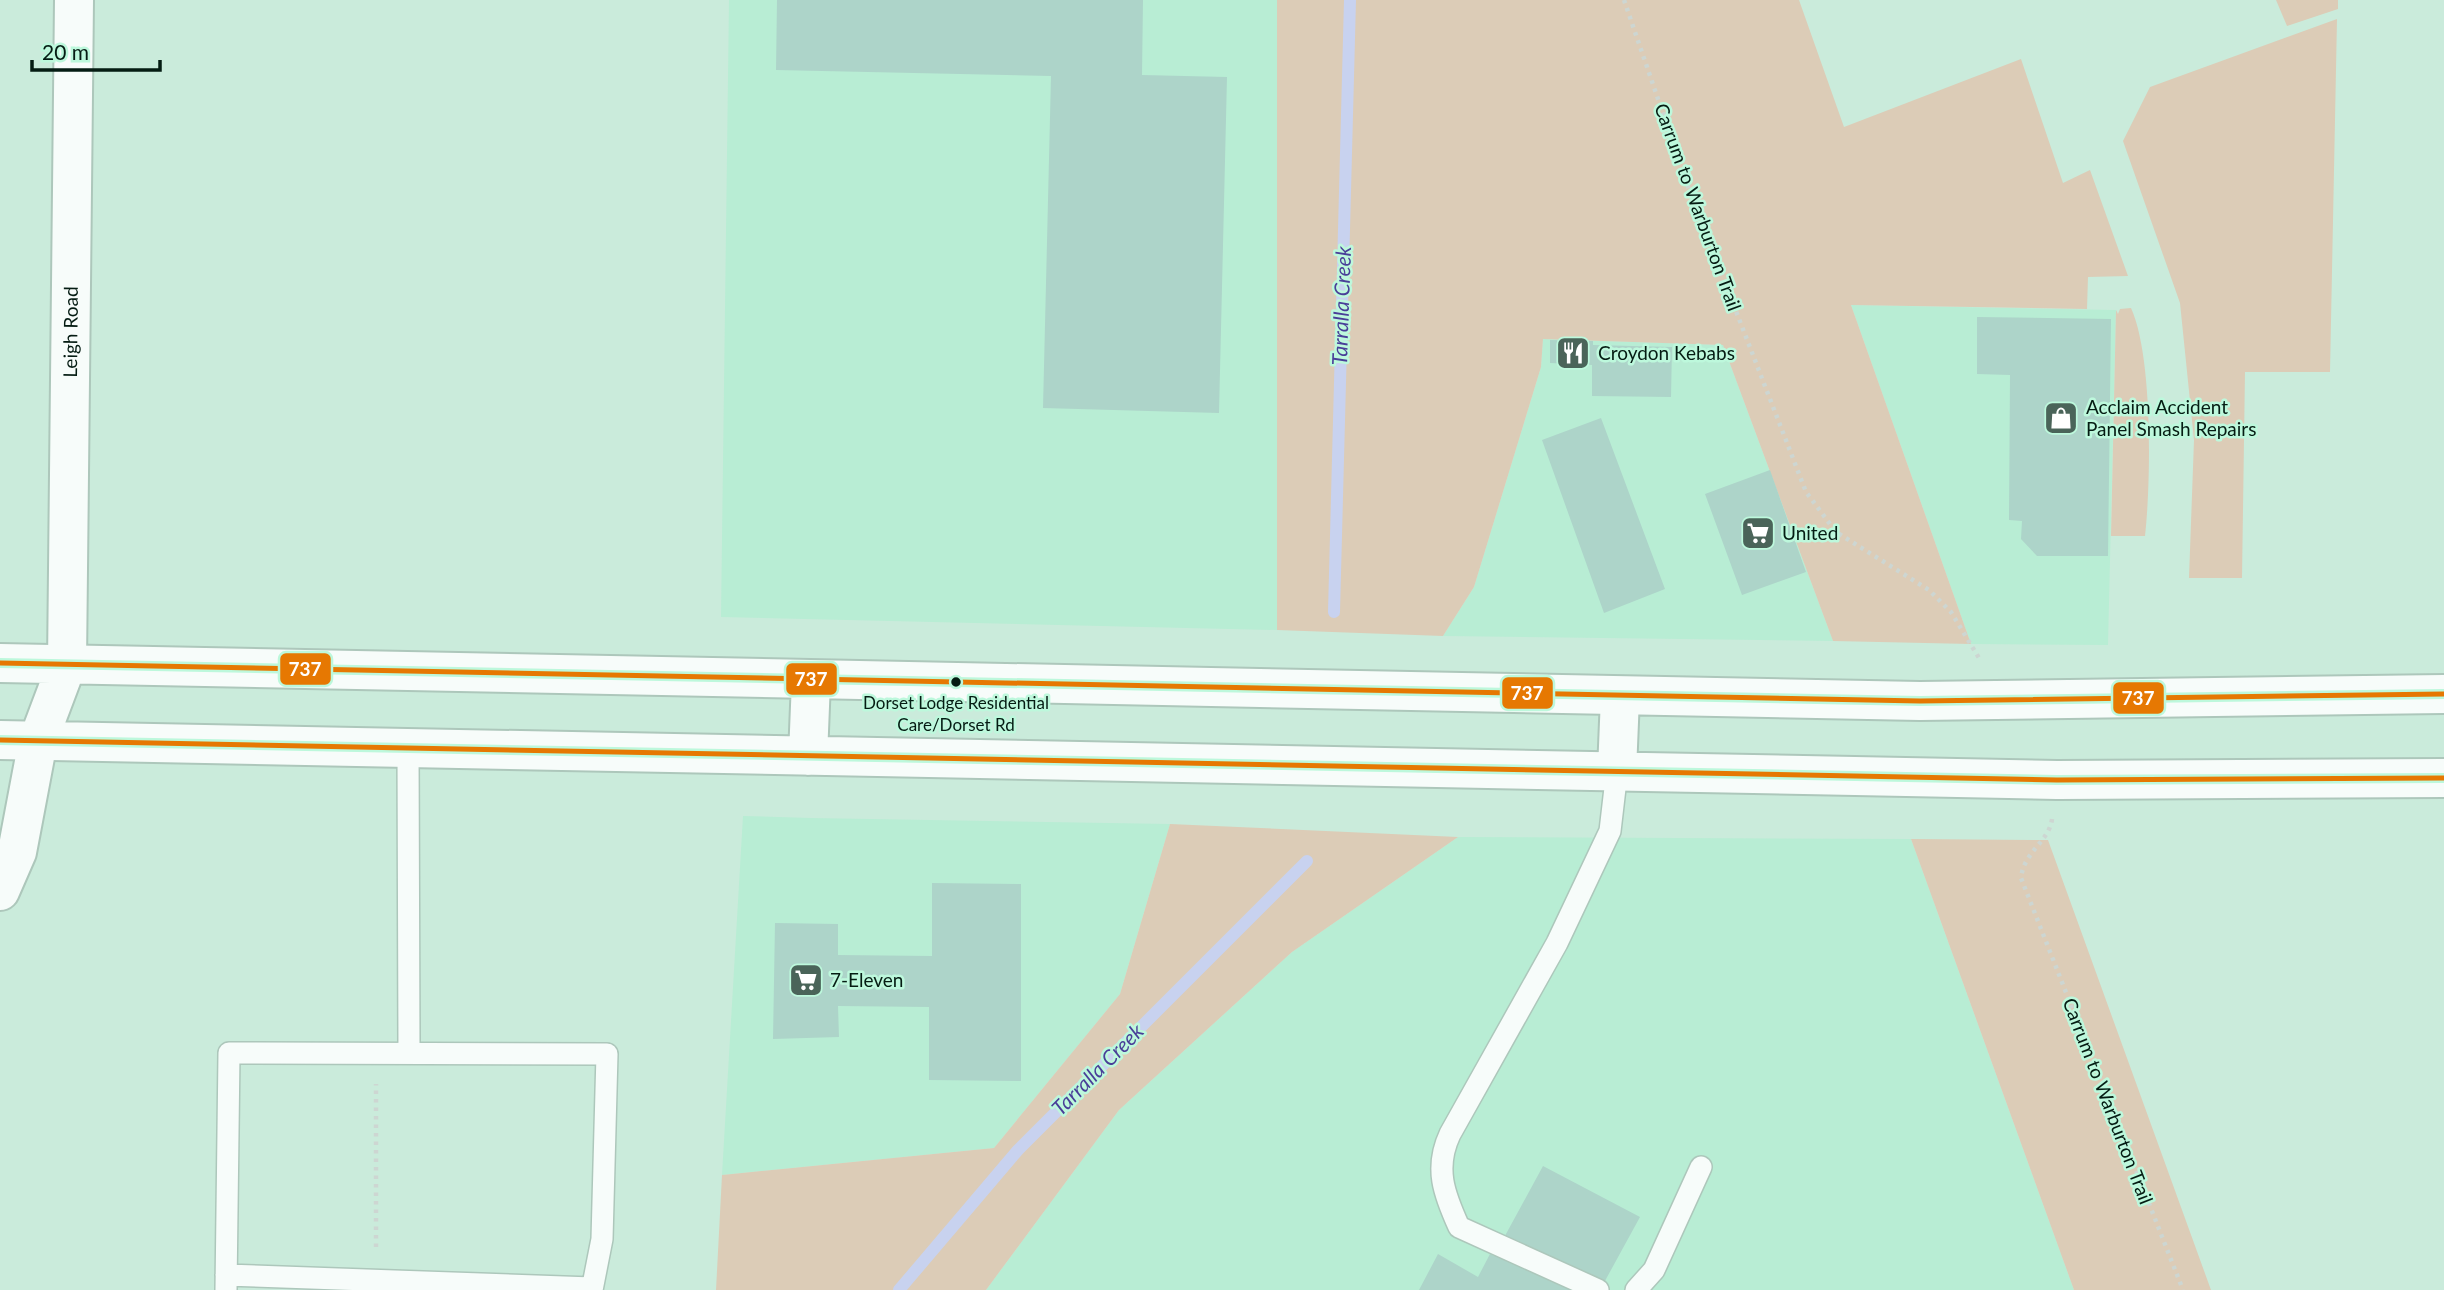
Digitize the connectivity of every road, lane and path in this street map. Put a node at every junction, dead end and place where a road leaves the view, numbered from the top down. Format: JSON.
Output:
{"nodes":[{"id":1,"x":74,"y":0,"type":"edge"},
{"id":2,"x":1624,"y":0,"type":"edge"},
{"id":3,"x":1806,"y":492,"type":"dead end"},
{"id":4,"x":0,"y":663,"type":"edge"},
{"id":5,"x":67,"y":664,"type":"junction"},
{"id":6,"x":811,"y":681,"type":"junction"},
{"id":7,"x":2444,"y":694,"type":"edge"},
{"id":8,"x":1620,"y":697,"type":"junction"},
{"id":9,"x":0,"y":740,"type":"edge"},
{"id":10,"x":38,"y":741,"type":"junction"},
{"id":11,"x":408,"y":746,"type":"junction"},
{"id":12,"x":808,"y":756,"type":"junction"},
{"id":13,"x":1617,"y":771,"type":"junction"},
{"id":14,"x":2444,"y":778,"type":"edge"},
{"id":15,"x":0,"y":891,"type":"edge"},
{"id":16,"x":2034,"y":912,"type":"dead end"},
{"id":17,"x":409,"y":1051,"type":"junction"},
{"id":18,"x":377,"y":1052,"type":"junction"},
{"id":19,"x":1701,"y":1167,"type":"dead end"},
{"id":20,"x":376,"y":1278,"type":"junction"},
{"id":21,"x":226,"y":1282,"type":"edge"},
{"id":22,"x":592,"y":1289,"type":"edge"},
{"id":23,"x":1598,"y":1290,"type":"edge"},
{"id":24,"x":1636,"y":1290,"type":"edge"},
{"id":25,"x":2183,"y":1290,"type":"edge"}],
"edges":[{"from":1,"to":5,"type":"main road","name":"Leigh Road"},
{"from":2,"to":3,"type":"path","name":"Carrum to Warburton Trail"},
{"from":4,"to":5,"type":"main road"},
{"from":5,"to":6,"type":"main road"},
{"from":5,"to":10,"type":"main road"},
{"from":6,"to":8,"type":"main road"},
{"from":6,"to":12,"type":"main road"},
{"from":7,"to":8,"type":"main road"},
{"from":8,"to":13,"type":"main road"},
{"from":9,"to":10,"type":"main road"},
{"from":10,"to":11,"type":"main road"},
{"from":10,"to":15,"type":"main road"},
{"from":11,"to":12,"type":"main road"},
{"from":11,"to":17,"type":"lane"},
{"from":12,"to":13,"type":"main road"},
{"from":13,"to":14,"type":"main road"},
{"from":13,"to":23,"type":"lane"},
{"from":16,"to":25,"type":"path","name":"Carrum to Warburton Trail"},
{"from":17,"to":18,"type":"lane"},
{"from":17,"to":22,"type":"lane"},
{"from":18,"to":20,"type":"path"},
{"from":18,"to":21,"type":"lane"},
{"from":19,"to":24,"type":"lane"},
{"from":20,"to":21,"type":"lane"},
{"from":20,"to":22,"type":"lane"}]}
